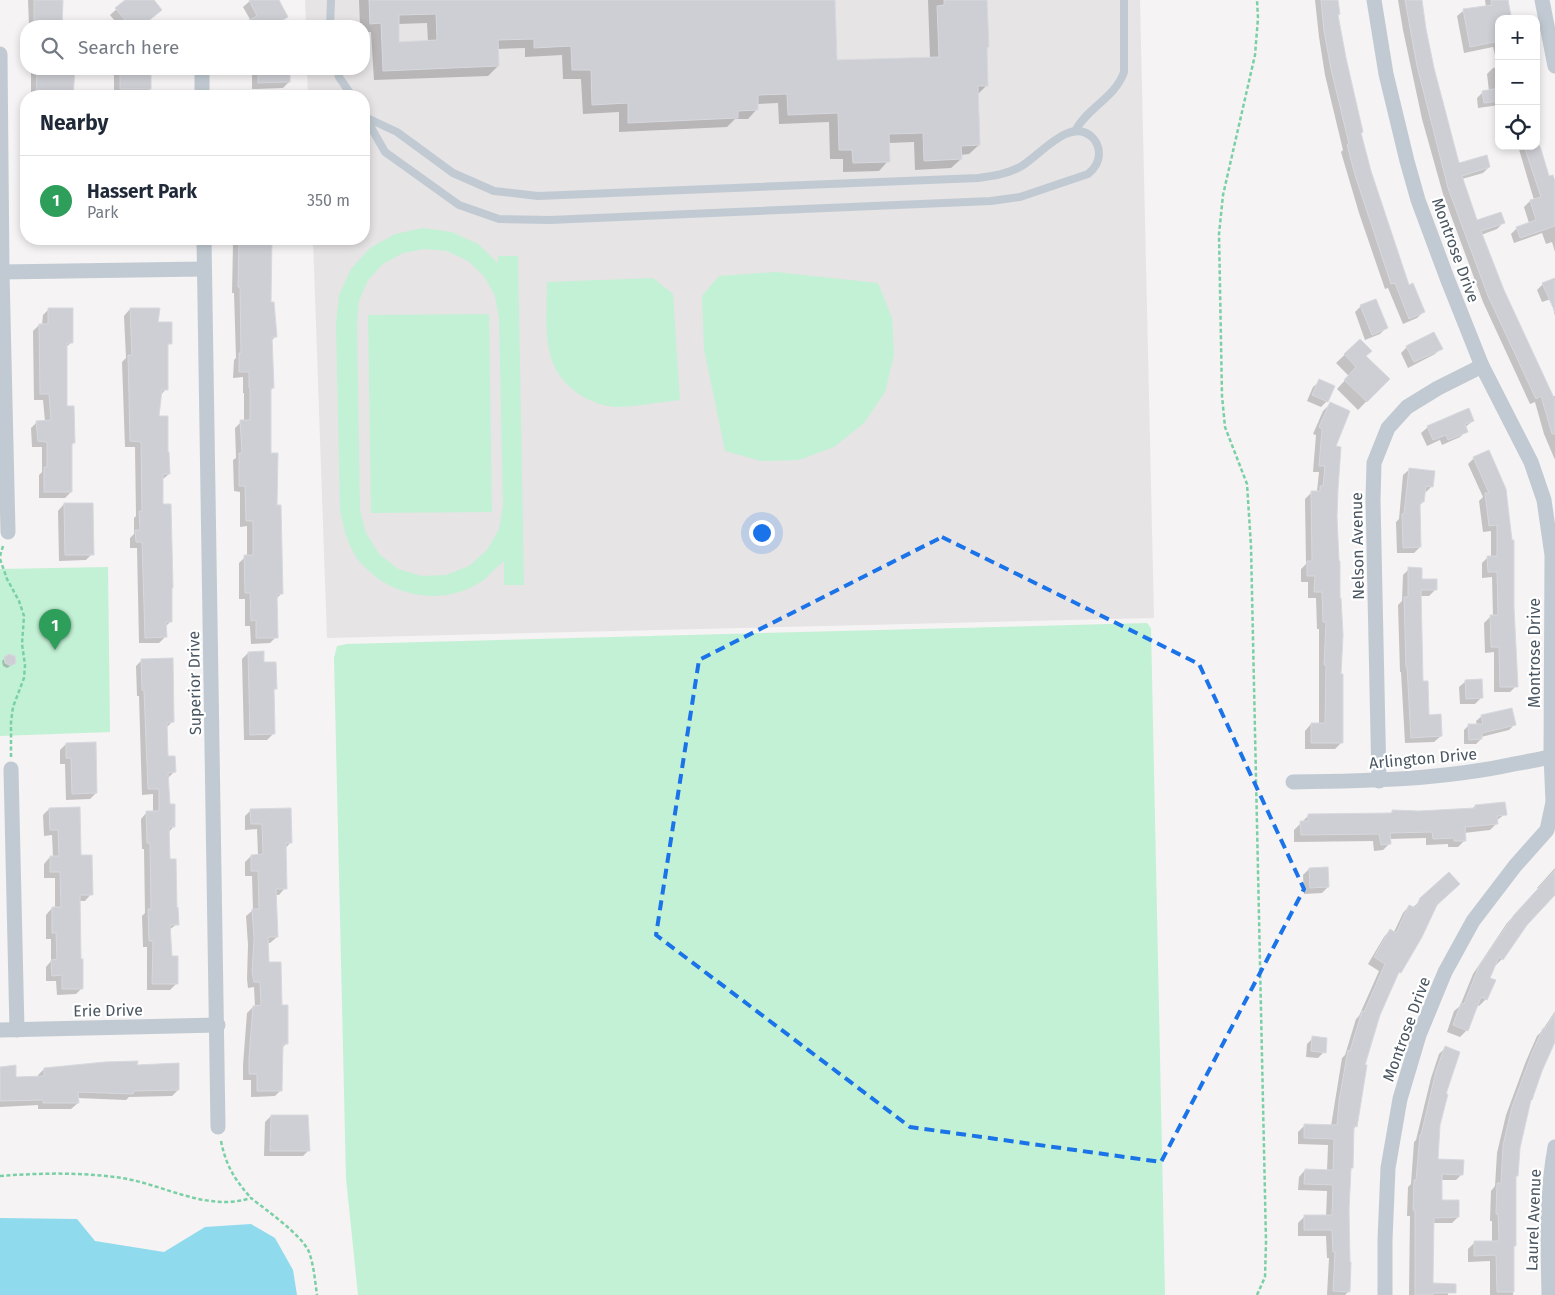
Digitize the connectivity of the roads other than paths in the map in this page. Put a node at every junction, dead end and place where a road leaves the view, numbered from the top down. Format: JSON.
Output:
{"nodes":[{"id":1,"x":331,"y":0,"type":"edge"},
{"id":2,"x":1124,"y":0,"type":"edge"},
{"id":3,"x":1374,"y":0,"type":"edge"},
{"id":4,"x":1542,"y":0,"type":"edge"},
{"id":5,"x":330,"y":20,"type":"edge"},
{"id":6,"x":0,"y":54,"type":"edge"},
{"id":7,"x":1555,"y":66,"type":"edge"},
{"id":8,"x":202,"y":75,"type":"edge"},
{"id":9,"x":338,"y":75,"type":"edge"},
{"id":10,"x":202,"y":90,"type":"edge"},
{"id":11,"x":348,"y":90,"type":"edge"},
{"id":12,"x":370,"y":119,"type":"edge"},
{"id":13,"x":370,"y":126,"type":"edge"},
{"id":14,"x":1075,"y":131,"type":"junction"},
{"id":15,"x":204,"y":245,"type":"edge"},
{"id":16,"x":204,"y":269,"type":"junction"},
{"id":17,"x":1,"y":272,"type":"edge"},
{"id":18,"x":1482,"y":366,"type":"junction"},
{"id":19,"x":8,"y":532,"type":"dead end"},
{"id":20,"x":1553,"y":756,"type":"edge"},
{"id":21,"x":11,"y":769,"type":"road end"},
{"id":22,"x":1379,"y":781,"type":"junction"},
{"id":23,"x":1293,"y":782,"type":"dead end"},
{"id":24,"x":218,"y":1025,"type":"junction"},
{"id":25,"x":0,"y":1030,"type":"edge"},
{"id":26,"x":17,"y":1030,"type":"junction"},
{"id":27,"x":218,"y":1127,"type":"road end"},
{"id":28,"x":1555,"y":1147,"type":"edge"},
{"id":29,"x":1385,"y":1295,"type":"edge"},
{"id":30,"x":1549,"y":1295,"type":"edge"}],
"edges":[{"from":1,"to":5,"type":"lane"},
{"from":2,"to":14,"type":"lane"},
{"from":3,"to":18,"type":"street","name":"Montrose Drive"},
{"from":4,"to":7,"type":"street"},
{"from":6,"to":17,"type":"street"},
{"from":8,"to":10,"type":"street"},
{"from":9,"to":11,"type":"lane"},
{"from":12,"to":14,"type":"lane"},
{"from":13,"to":14,"type":"lane"},
{"from":15,"to":16,"type":"street","name":"Superior Drive"},
{"from":16,"to":17,"type":"street"},
{"from":16,"to":24,"type":"street","name":"Superior Drive"},
{"from":17,"to":19,"type":"street"},
{"from":18,"to":20,"type":"street","name":"Montrose Drive"},
{"from":18,"to":22,"type":"street","name":"Nelson Avenue"},
{"from":20,"to":22,"type":"street","name":"Arlington Drive"},
{"from":20,"to":29,"type":"street","name":"Montrose Drive"},
{"from":21,"to":26,"type":"street"},
{"from":22,"to":23,"type":"street","name":"Arlington Drive"},
{"from":24,"to":26,"type":"street","name":"Erie Drive"},
{"from":24,"to":27,"type":"street","name":"Superior Drive"},
{"from":25,"to":26,"type":"street","name":"Erie Drive"},
{"from":28,"to":30,"type":"street","name":"Laurel Avenue"}]}
